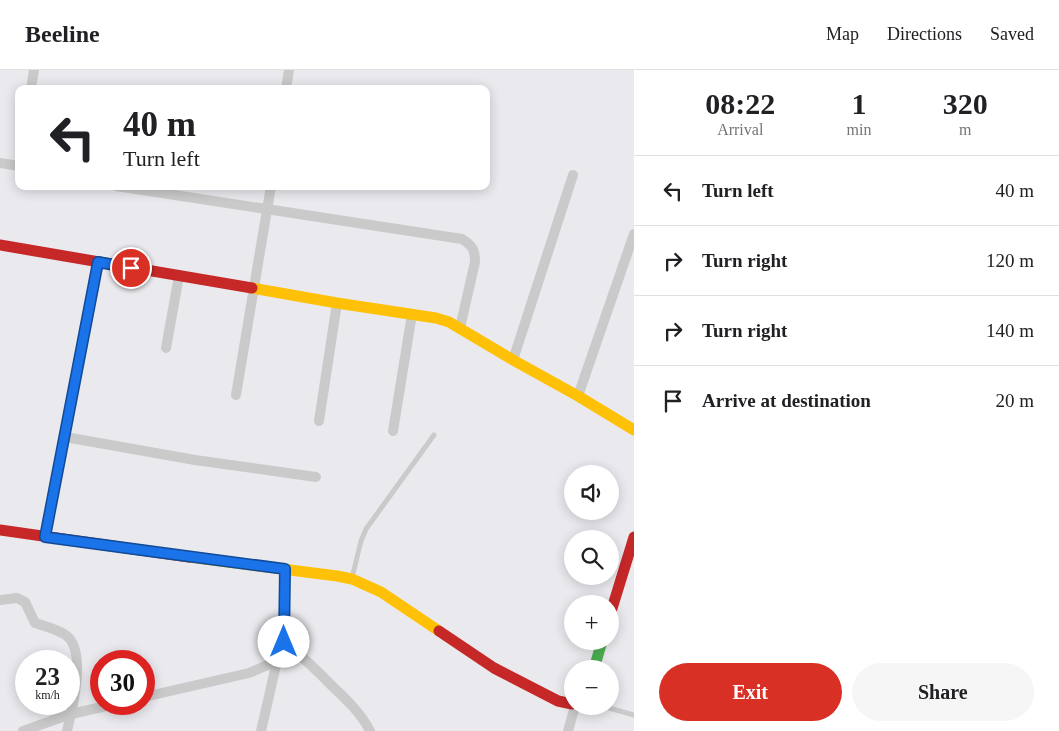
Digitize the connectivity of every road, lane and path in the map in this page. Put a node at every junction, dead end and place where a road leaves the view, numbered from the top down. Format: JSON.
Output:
{"nodes":[{"id":1,"x":34,"y":70,"type":"edge"},
{"id":2,"x":289,"y":70,"type":"edge"},
{"id":3,"x":32,"y":85,"type":"edge"},
{"id":4,"x":287,"y":85,"type":"edge"},
{"id":5,"x":0,"y":163,"type":"edge"},
{"id":6,"x":15,"y":165,"type":"edge"},
{"id":7,"x":573,"y":175,"type":"dead end"},
{"id":8,"x":141,"y":190,"type":"edge"},
{"id":9,"x":270,"y":190,"type":"edge"},
{"id":10,"x":267,"y":210,"type":"junction"},
{"id":11,"x":634,"y":234,"type":"edge"},
{"id":12,"x":0,"y":245,"type":"edge"},
{"id":13,"x":98,"y":262,"type":"junction"},
{"id":14,"x":180,"y":276,"type":"junction"},
{"id":15,"x":254,"y":289,"type":"junction"},
{"id":16,"x":337,"y":303,"type":"junction"},
{"id":17,"x":412,"y":314,"type":"junction"},
{"id":18,"x":460,"y":328,"type":"junction"},
{"id":19,"x":166,"y":348,"type":"dead end"},
{"id":20,"x":513,"y":360,"type":"junction"},
{"id":21,"x":236,"y":395,"type":"dead end"},
{"id":22,"x":578,"y":396,"type":"junction"},
{"id":23,"x":319,"y":421,"type":"dead end"},
{"id":24,"x":634,"y":430,"type":"edge"},
{"id":25,"x":393,"y":431,"type":"dead end"},
{"id":26,"x":434,"y":435,"type":"dead end"},
{"id":27,"x":65,"y":436,"type":"junction"},
{"id":28,"x":316,"y":477,"type":"dead end"},
{"id":29,"x":0,"y":530,"type":"edge"},
{"id":30,"x":634,"y":536,"type":"edge"},
{"id":31,"x":45,"y":537,"type":"junction"},
{"id":32,"x":285,"y":569,"type":"junction"},
{"id":33,"x":352,"y":579,"type":"junction"},
{"id":34,"x":616,"y":595,"type":"edge"},
{"id":35,"x":0,"y":600,"type":"edge"},
{"id":36,"x":284,"y":642,"type":"junction"},
{"id":37,"x":75,"y":650,"type":"edge"},
{"id":38,"x":277,"y":661,"type":"junction"},
{"id":39,"x":155,"y":694,"type":"edge"},
{"id":40,"x":564,"y":703,"type":"edge"},
{"id":41,"x":619,"y":711,"type":"edge"},
{"id":42,"x":68,"y":715,"type":"edge"},
{"id":43,"x":71,"y":715,"type":"edge"},
{"id":44,"x":572,"y":715,"type":"edge"},
{"id":45,"x":634,"y":715,"type":"edge"},
{"id":46,"x":23,"y":731,"type":"edge"},
{"id":47,"x":67,"y":731,"type":"edge"},
{"id":48,"x":261,"y":731,"type":"edge"},
{"id":49,"x":370,"y":731,"type":"edge"},
{"id":50,"x":568,"y":731,"type":"edge"}],
"edges":[{"from":1,"to":3,"type":"street"},
{"from":2,"to":4,"type":"street"},
{"from":5,"to":6,"type":"street"},
{"from":7,"to":20,"type":"street"},
{"from":8,"to":10,"type":"street"},
{"from":9,"to":10,"type":"street"},
{"from":10,"to":15,"type":"street"},
{"from":10,"to":18,"type":"street"},
{"from":11,"to":22,"type":"street"},
{"from":12,"to":13,"type":"street"},
{"from":13,"to":14,"type":"street"},
{"from":13,"to":27,"type":"street"},
{"from":14,"to":15,"type":"street"},
{"from":14,"to":19,"type":"street"},
{"from":15,"to":16,"type":"street"},
{"from":15,"to":21,"type":"street"},
{"from":16,"to":17,"type":"street"},
{"from":16,"to":23,"type":"street"},
{"from":17,"to":18,"type":"street"},
{"from":17,"to":25,"type":"street"},
{"from":18,"to":20,"type":"street"},
{"from":20,"to":22,"type":"street"},
{"from":22,"to":24,"type":"street"},
{"from":26,"to":33,"type":"lane"},
{"from":27,"to":28,"type":"street"},
{"from":27,"to":31,"type":"street"},
{"from":29,"to":31,"type":"street"},
{"from":30,"to":34,"type":"street"},
{"from":31,"to":32,"type":"street"},
{"from":32,"to":33,"type":"street"},
{"from":32,"to":36,"type":"street"},
{"from":33,"to":40,"type":"street"},
{"from":35,"to":37,"type":"street"},
{"from":36,"to":38,"type":"street"},
{"from":36,"to":49,"type":"street"},
{"from":38,"to":39,"type":"street"},
{"from":38,"to":48,"type":"street"},
{"from":41,"to":45,"type":"lane"},
{"from":42,"to":46,"type":"street"},
{"from":43,"to":47,"type":"street"},
{"from":44,"to":50,"type":"street"}]}
